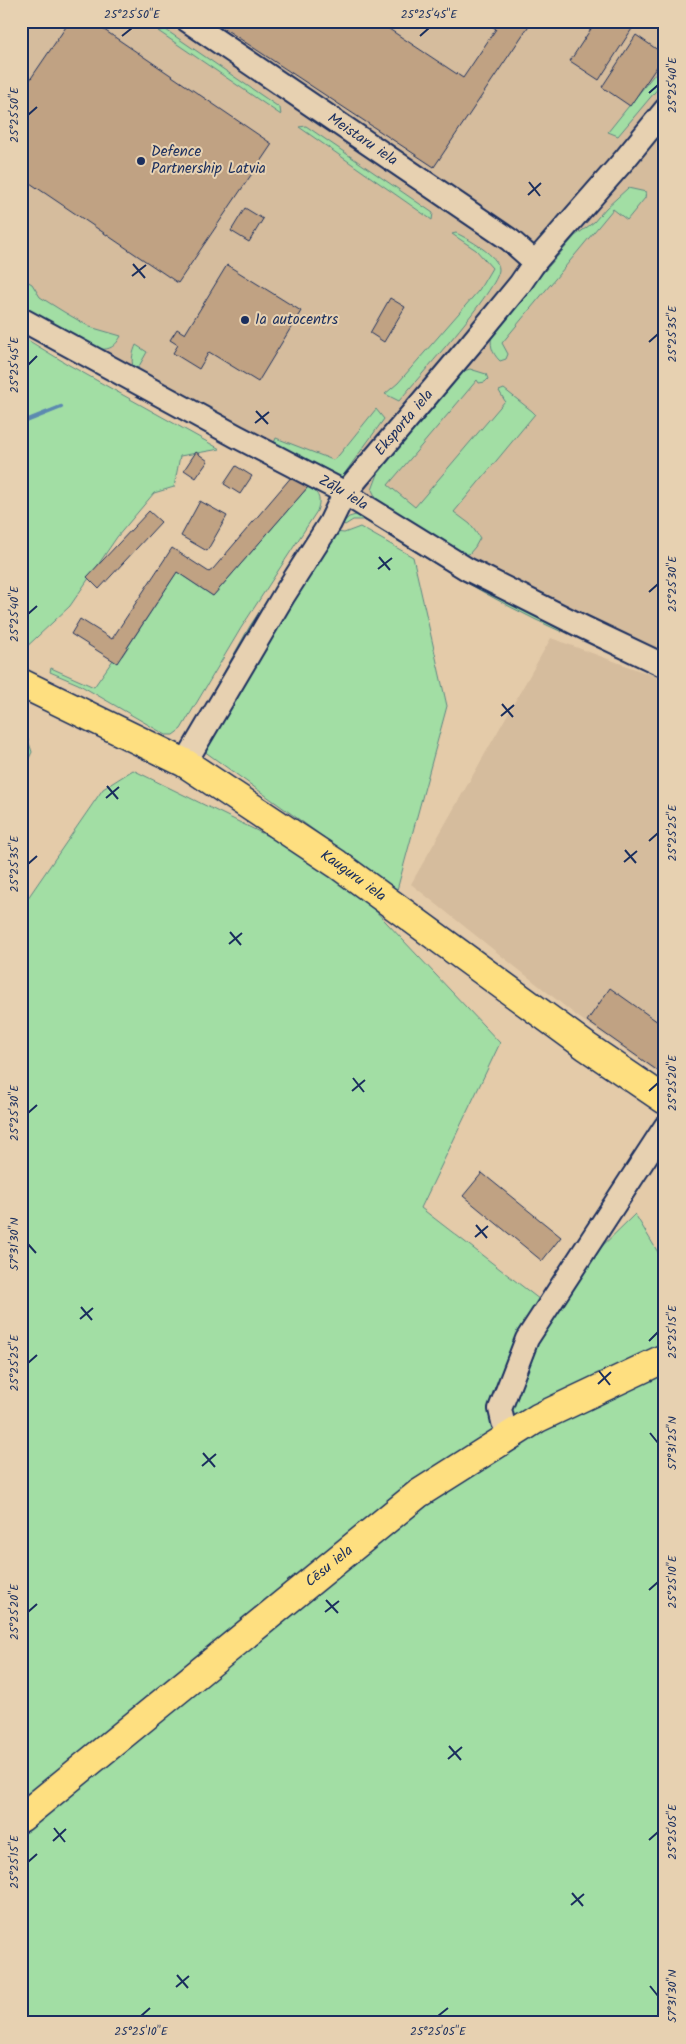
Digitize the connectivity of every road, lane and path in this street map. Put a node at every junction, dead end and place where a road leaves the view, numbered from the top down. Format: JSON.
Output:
{"nodes":[{"id":1,"x":188,"y":21,"type":"edge"},
{"id":2,"x":665,"y":110,"type":"edge"},
{"id":3,"x":535,"y":262,"type":"junction"},
{"id":4,"x":21,"y":319,"type":"edge"},
{"id":5,"x":344,"y":494,"type":"junction"},
{"id":6,"x":665,"y":666,"type":"edge"},
{"id":7,"x":21,"y":683,"type":"edge"},
{"id":8,"x":185,"y":763,"type":"junction"},
{"id":9,"x":665,"y":1100,"type":"edge"},
{"id":10,"x":665,"y":1127,"type":"edge"},
{"id":11,"x":665,"y":1358,"type":"edge"},
{"id":12,"x":510,"y":1436,"type":"junction"},
{"id":13,"x":21,"y":1818,"type":"edge"}],
"edges":[{"from":1,"to":3,"type":"street","name":"Meistaru iela"},
{"from":2,"to":3,"type":"street","name":"Eksporta iela"},
{"from":3,"to":5,"type":"street","name":"Eksporta iela"},
{"from":4,"to":5,"type":"street","name":"Zāļu iela"},
{"from":5,"to":6,"type":"street","name":"Zāļu iela"},
{"from":5,"to":8,"type":"street","name":"Eksporta iela"},
{"from":7,"to":8,"type":"main road","name":"Kauguru iela"},
{"from":8,"to":9,"type":"main road","name":"Kauguru iela"},
{"from":10,"to":12,"type":"street"},
{"from":11,"to":12,"type":"main road","name":"Cēsu iela"},
{"from":12,"to":13,"type":"main road","name":"Cēsu iela"}]}
